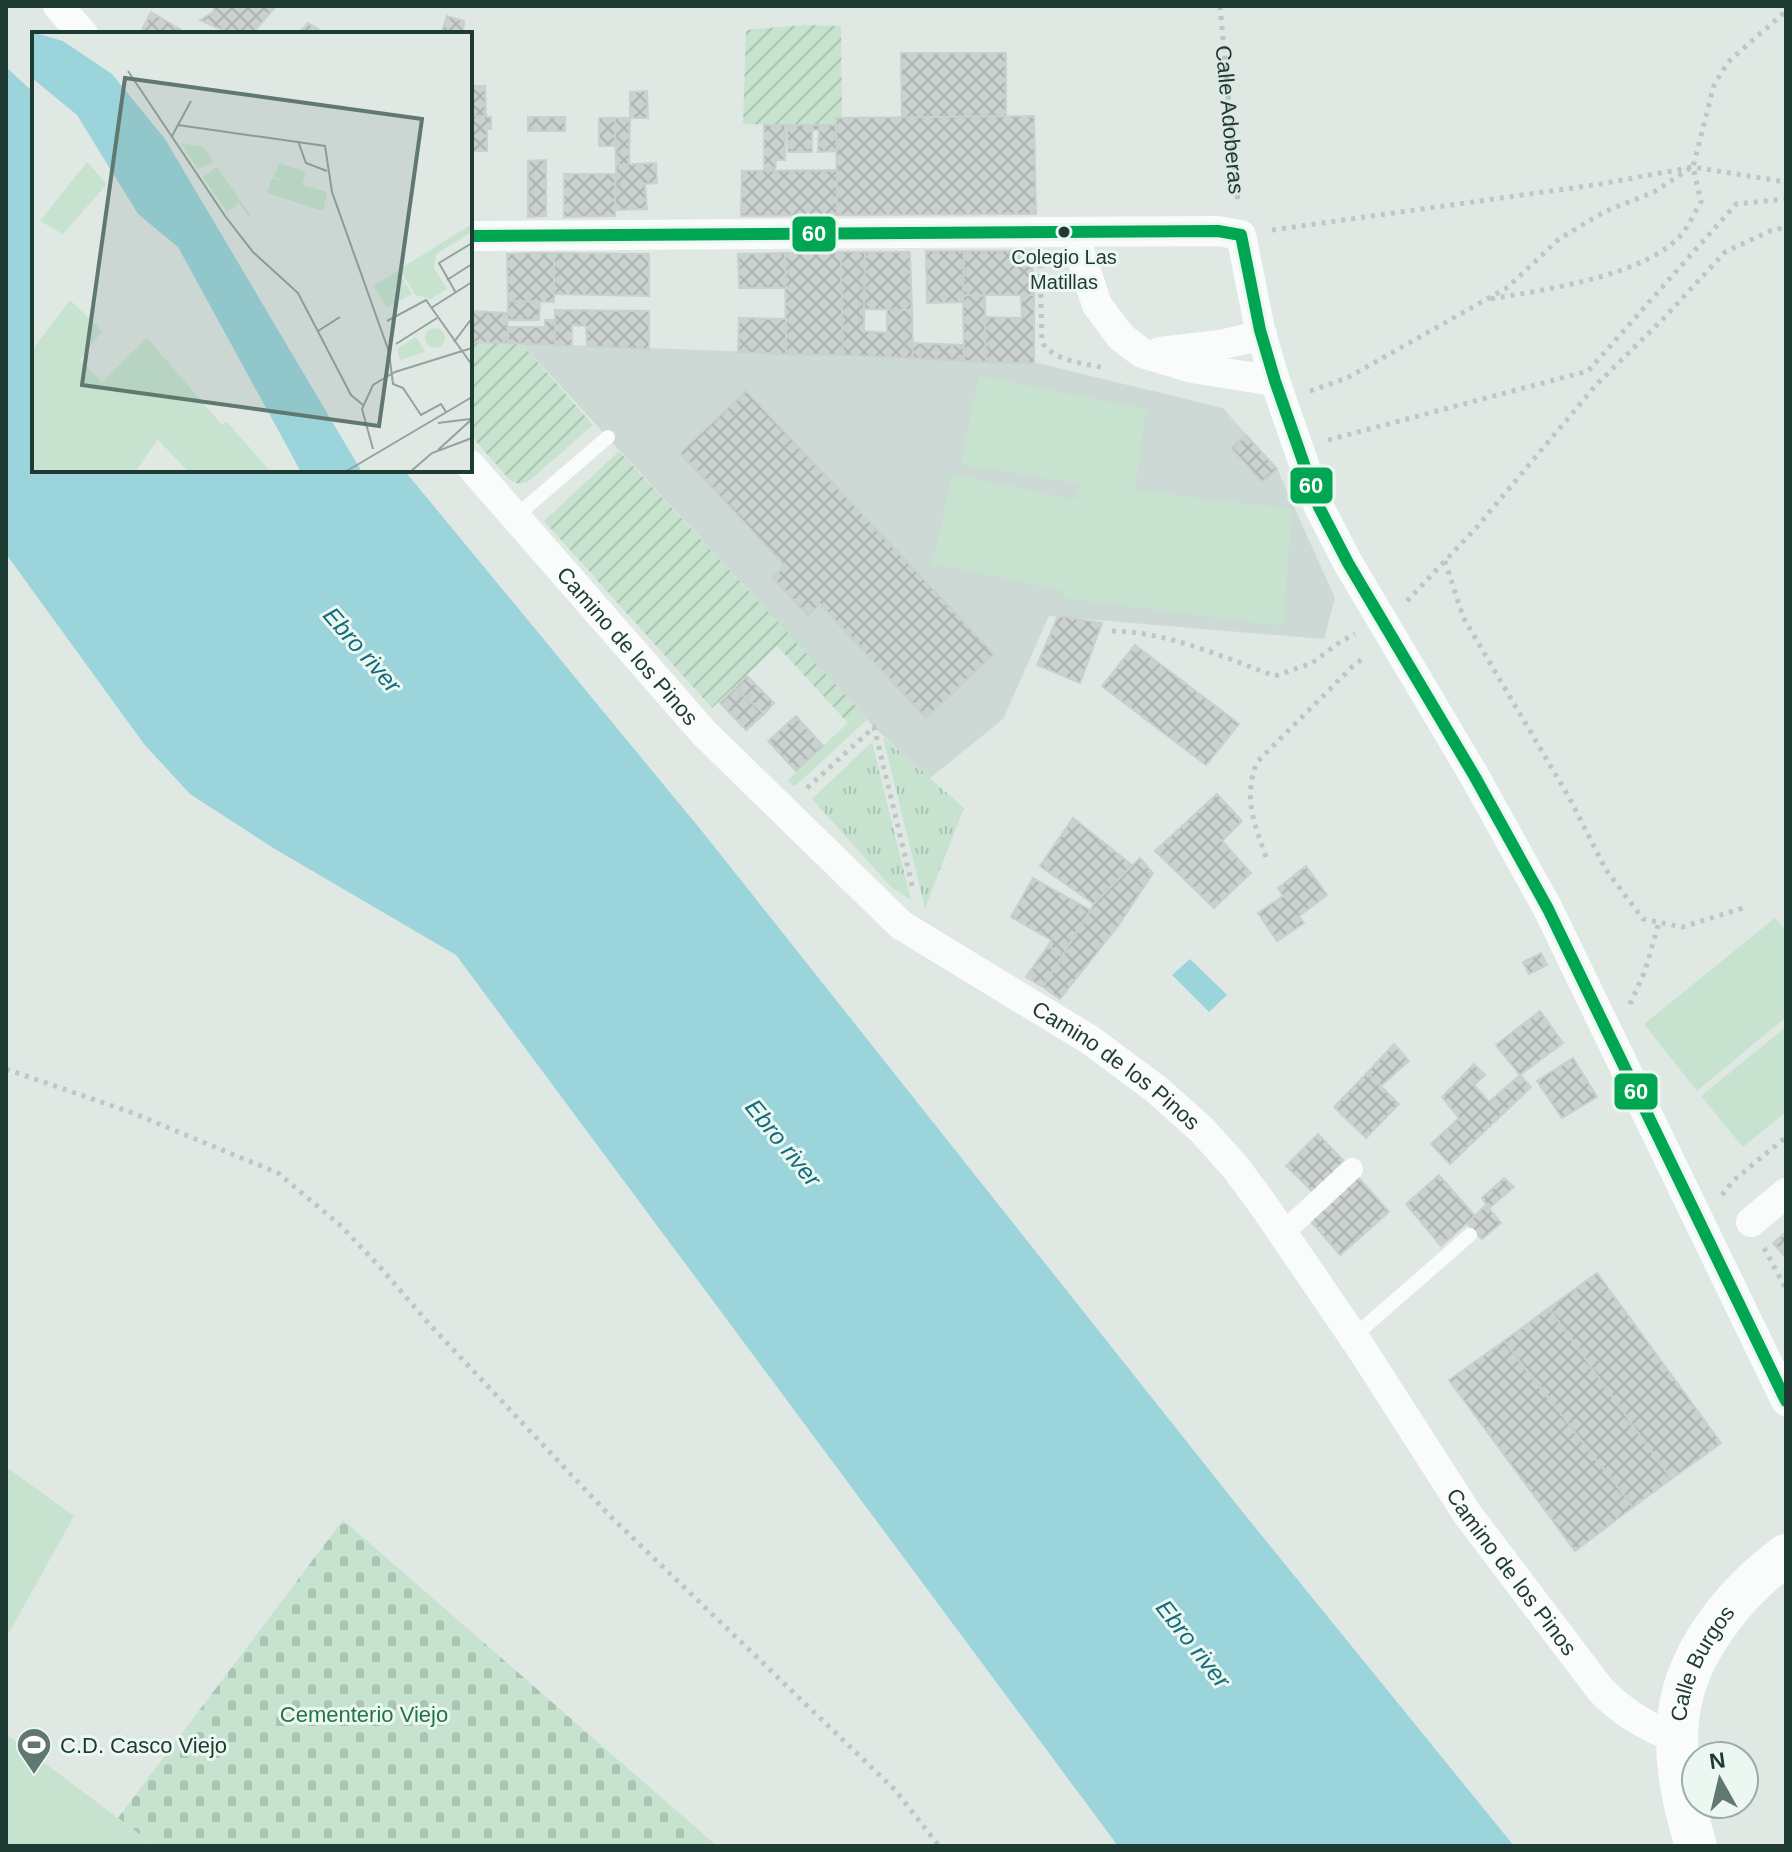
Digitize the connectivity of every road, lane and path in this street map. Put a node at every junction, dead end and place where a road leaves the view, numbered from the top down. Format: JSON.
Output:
{"nodes":[{"id":1,"x":58,"y":6,"type":"edge"},
{"id":2,"x":1220,"y":6,"type":"edge"},
{"id":3,"x":1786,"y":11,"type":"edge"},
{"id":4,"x":81,"y":32,"type":"edge"},
{"id":5,"x":1693,"y":167,"type":"junction"},
{"id":6,"x":1786,"y":182,"type":"edge"},
{"id":7,"x":1786,"y":199,"type":"edge"},
{"id":8,"x":1786,"y":227,"type":"edge"},
{"id":9,"x":1074,"y":234,"type":"junction"},
{"id":10,"x":1241,"y":235,"type":"junction"},
{"id":11,"x":472,"y":236,"type":"edge"},
{"id":12,"x":1487,"y":299,"type":"junction"},
{"id":13,"x":1262,"y":335,"type":"junction"},
{"id":14,"x":1142,"y":353,"type":"junction"},
{"id":15,"x":1278,"y":392,"type":"junction"},
{"id":16,"x":608,"y":437,"type":"dead end"},
{"id":17,"x":1297,"y":448,"type":"junction"},
{"id":18,"x":472,"y":467,"type":"edge"},
{"id":19,"x":515,"y":517,"type":"junction"},
{"id":20,"x":1445,"y":561,"type":"junction"},
{"id":21,"x":1112,"y":631,"type":"dead end"},
{"id":22,"x":1388,"y":631,"type":"junction"},
{"id":23,"x":813,"y":782,"type":"dead end"},
{"id":24,"x":1266,"y":857,"type":"dead end"},
{"id":25,"x":914,"y":891,"type":"dead end"},
{"id":26,"x":1743,"y":908,"type":"dead end"},
{"id":27,"x":1659,"y":922,"type":"junction"},
{"id":28,"x":1628,"y":1007,"type":"dead end"},
{"id":29,"x":6,"y":1069,"type":"edge"},
{"id":30,"x":1786,"y":1137,"type":"edge"},
{"id":31,"x":1352,"y":1169,"type":"dead end"},
{"id":32,"x":1786,"y":1193,"type":"edge"},
{"id":33,"x":1721,"y":1197,"type":"dead end"},
{"id":34,"x":1295,"y":1222,"type":"dead end"},
{"id":35,"x":1756,"y":1233,"type":"joint"},
{"id":36,"x":1470,"y":1235,"type":"dead end"},
{"id":37,"x":1786,"y":1289,"type":"edge"},
{"id":38,"x":1353,"y":1337,"type":"junction"},
{"id":39,"x":1786,"y":1401,"type":"edge"},
{"id":40,"x":1786,"y":1555,"type":"edge"},
{"id":41,"x":1678,"y":1739,"type":"junction"},
{"id":42,"x":939,"y":1846,"type":"edge"},
{"id":43,"x":1696,"y":1846,"type":"edge"}],
"edges":[{"from":1,"to":4,"type":"street"},
{"from":2,"to":10,"type":"path","name":"Calle Adoberas"},
{"from":3,"to":5,"type":"path"},
{"from":5,"to":6,"type":"path"},
{"from":5,"to":10,"type":"path"},
{"from":5,"to":12,"type":"path"},
{"from":5,"to":12,"type":"path"},
{"from":7,"to":17,"type":"path"},
{"from":8,"to":20,"type":"path"},
{"from":9,"to":10,"type":"street"},
{"from":9,"to":11,"type":"street"},
{"from":9,"to":14,"type":"street"},
{"from":10,"to":13,"type":"street"},
{"from":12,"to":15,"type":"path"},
{"from":13,"to":14,"type":"street"},
{"from":13,"to":15,"type":"street"},
{"from":14,"to":15,"type":"street"},
{"from":15,"to":17,"type":"street"},
{"from":16,"to":19,"type":"lane"},
{"from":17,"to":22,"type":"street"},
{"from":18,"to":19,"type":"street","name":"Camino de los Pinos"},
{"from":19,"to":38,"type":"street","name":"Camino de los Pinos"},
{"from":20,"to":22,"type":"path"},
{"from":20,"to":27,"type":"path"},
{"from":21,"to":22,"type":"path"},
{"from":22,"to":24,"type":"path"},
{"from":22,"to":39,"type":"street"},
{"from":23,"to":25,"type":"path"},
{"from":26,"to":27,"type":"path"},
{"from":27,"to":28,"type":"path"},
{"from":29,"to":42,"type":"path"},
{"from":30,"to":33,"type":"path"},
{"from":31,"to":34,"type":"street"},
{"from":32,"to":35,"type":"street"},
{"from":35,"to":37,"type":"path"},
{"from":36,"to":38,"type":"lane"},
{"from":38,"to":41,"type":"street","name":"Camino de los Pinos"},
{"from":40,"to":41,"type":"main road","name":"Calle Burgos"},
{"from":41,"to":43,"type":"main road","name":"Calle Burgos"}]}
